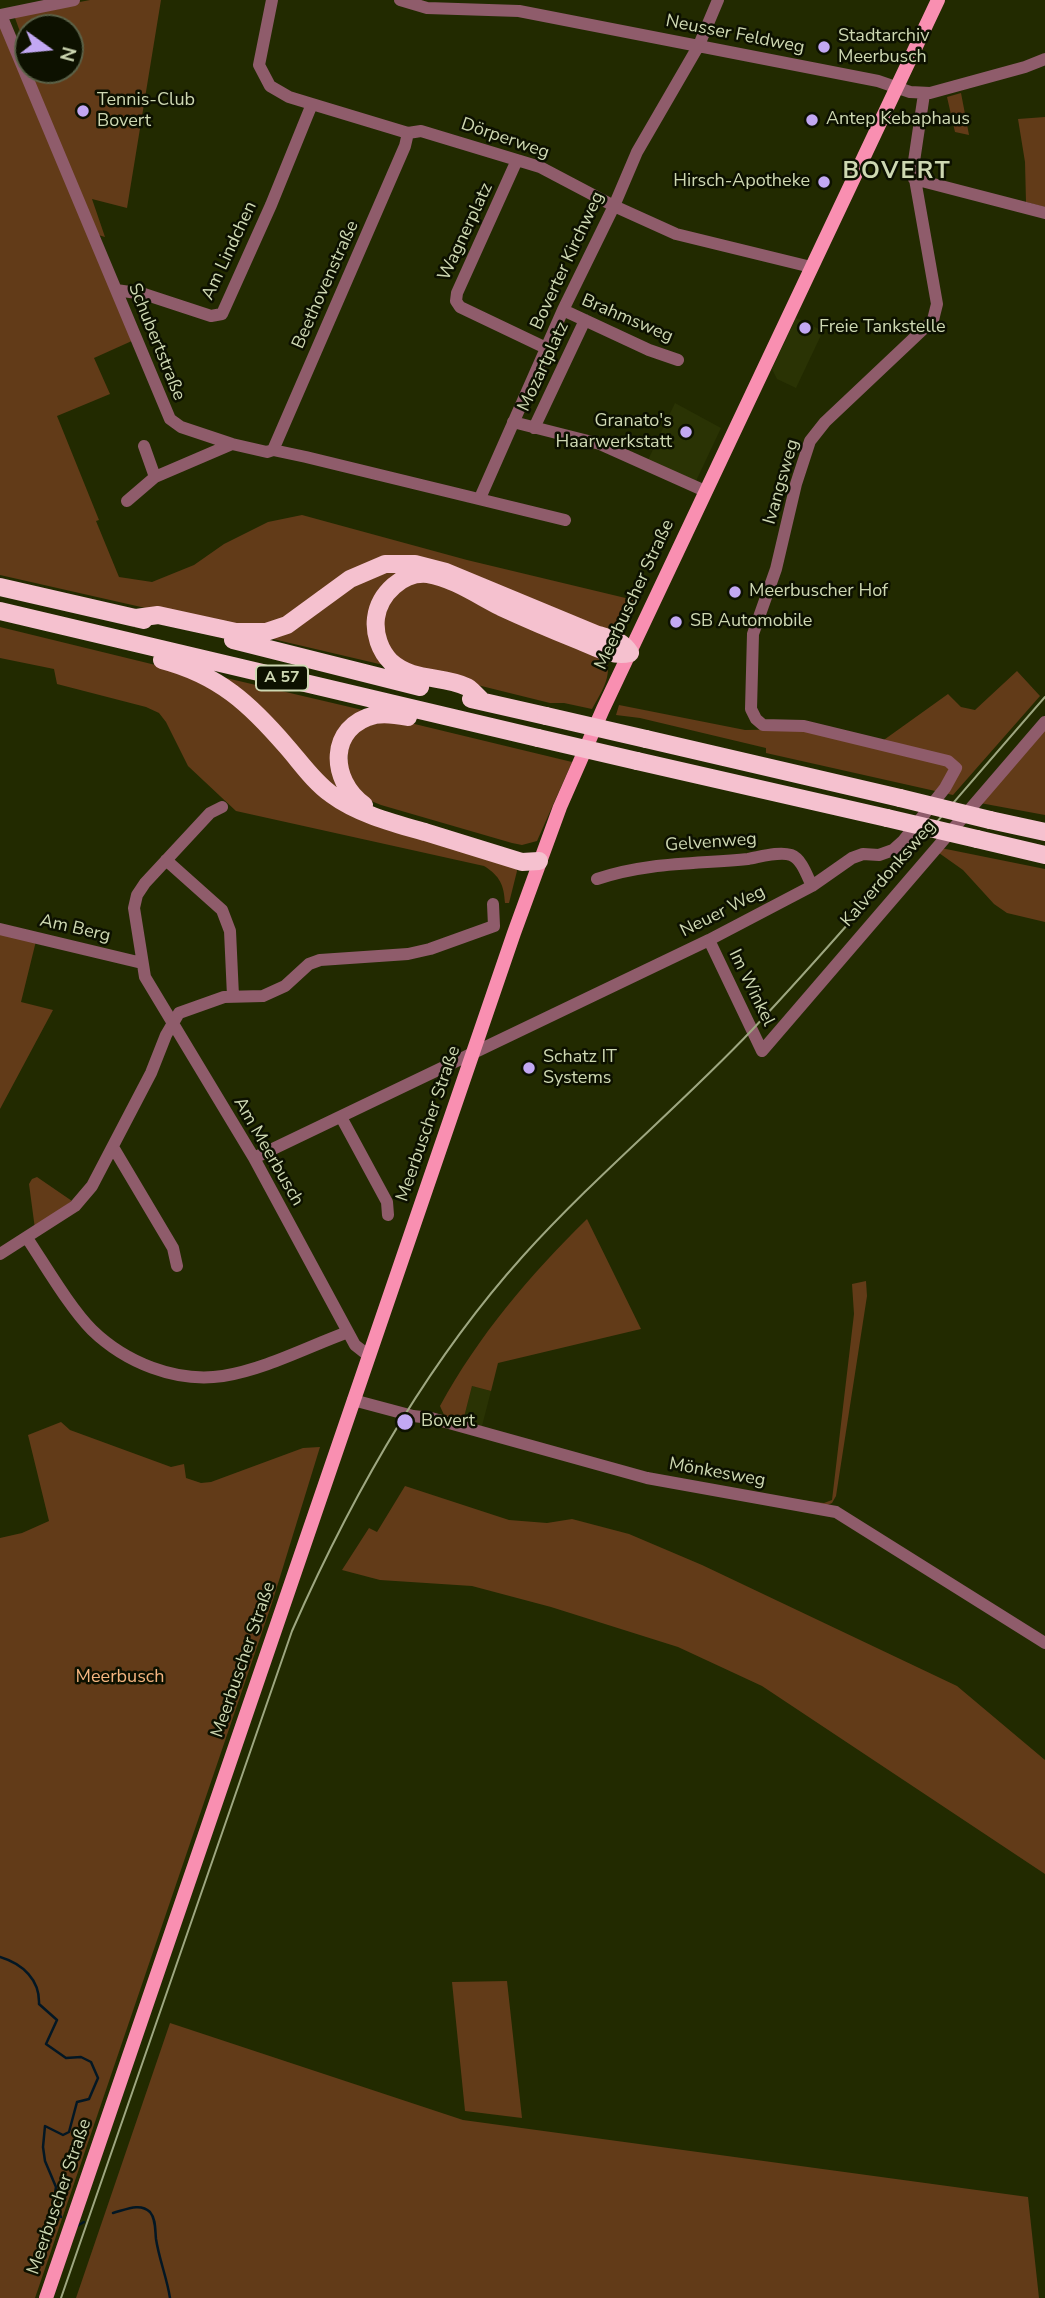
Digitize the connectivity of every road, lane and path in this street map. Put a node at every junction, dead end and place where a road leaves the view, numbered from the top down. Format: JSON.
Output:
{"nodes":[{"id":1,"x":74,"y":0,"type":"edge"},
{"id":2,"x":272,"y":0,"type":"edge"},
{"id":3,"x":400,"y":0,"type":"edge"},
{"id":4,"x":718,"y":0,"type":"edge"},
{"id":5,"x":938,"y":0,"type":"edge"},
{"id":6,"x":444,"y":5,"type":"edge"},
{"id":7,"x":1,"y":15,"type":"edge"},
{"id":8,"x":699,"y":45,"type":"junction"},
{"id":9,"x":1045,"y":59,"type":"edge"},
{"id":10,"x":897,"y":88,"type":"junction"},
{"id":11,"x":924,"y":94,"type":"junction"},
{"id":12,"x":312,"y":104,"type":"junction"},
{"id":13,"x":408,"y":133,"type":"junction"},
{"id":14,"x":517,"y":160,"type":"junction"},
{"id":15,"x":914,"y":179,"type":"junction"},
{"id":16,"x":614,"y":206,"type":"junction"},
{"id":17,"x":1045,"y":213,"type":"edge"},
{"id":18,"x":811,"y":267,"type":"junction"},
{"id":19,"x":116,"y":290,"type":"junction"},
{"id":20,"x":563,"y":310,"type":"junction"},
{"id":21,"x":585,"y":320,"type":"junction"},
{"id":22,"x":546,"y":348,"type":"junction"},
{"id":23,"x":678,"y":360,"type":"dead end"},
{"id":24,"x":513,"y":422,"type":"junction"},
{"id":25,"x":534,"y":428,"type":"junction"},
{"id":26,"x":232,"y":444,"type":"junction"},
{"id":27,"x":144,"y":446,"type":"dead end"},
{"id":28,"x":274,"y":450,"type":"junction"},
{"id":29,"x":155,"y":477,"type":"junction"},
{"id":30,"x":705,"y":491,"type":"junction"},
{"id":31,"x":480,"y":498,"type":"junction"},
{"id":32,"x":127,"y":501,"type":"dead end"},
{"id":33,"x":565,"y":520,"type":"dead end"},
{"id":34,"x":0,"y":587,"type":"edge"},
{"id":35,"x":0,"y":611,"type":"edge"},
{"id":36,"x":136,"y":618,"type":"junction"},
{"id":37,"x":96,"y":634,"type":"junction"},
{"id":38,"x":630,"y":653,"type":"junction"},
{"id":39,"x":482,"y":701,"type":"junction"},
{"id":40,"x":468,"y":722,"type":"junction"},
{"id":41,"x":1045,"y":722,"type":"edge"},
{"id":42,"x":956,"y":768,"type":"joint"},
{"id":43,"x":222,"y":807,"type":"dead end"},
{"id":44,"x":1045,"y":832,"type":"edge"},
{"id":45,"x":1045,"y":855,"type":"edge"},
{"id":46,"x":166,"y":860,"type":"junction"},
{"id":47,"x":539,"y":861,"type":"junction"},
{"id":48,"x":597,"y":879,"type":"dead end"},
{"id":49,"x":812,"y":886,"type":"junction"},
{"id":50,"x":494,"y":904,"type":"dead end"},
{"id":51,"x":0,"y":929,"type":"edge"},
{"id":52,"x":709,"y":940,"type":"junction"},
{"id":53,"x":142,"y":963,"type":"junction"},
{"id":54,"x":233,"y":996,"type":"junction"},
{"id":55,"x":172,"y":1024,"type":"junction"},
{"id":56,"x":762,"y":1051,"type":"joint"},
{"id":57,"x":473,"y":1054,"type":"junction"},
{"id":58,"x":341,"y":1117,"type":"junction"},
{"id":59,"x":113,"y":1147,"type":"junction"},
{"id":60,"x":254,"y":1158,"type":"junction"},
{"id":61,"x":388,"y":1215,"type":"dead end"},
{"id":62,"x":27,"y":1238,"type":"junction"},
{"id":63,"x":0,"y":1254,"type":"edge"},
{"id":64,"x":177,"y":1266,"type":"dead end"},
{"id":65,"x":348,"y":1332,"type":"junction"},
{"id":66,"x":369,"y":1356,"type":"junction"},
{"id":67,"x":354,"y":1400,"type":"junction"},
{"id":68,"x":1045,"y":1643,"type":"edge"},
{"id":69,"x":46,"y":2298,"type":"edge"}],
"edges":[{"from":1,"to":7,"type":"street"},
{"from":2,"to":12,"type":"street","name":"Dörperweg"},
{"from":3,"to":6,"type":"street","name":"Neusser Feldweg"},
{"from":4,"to":8,"type":"street","name":"Boverter Kirchweg"},
{"from":5,"to":10,"type":"main road","name":"Meerbuscher Straße"},
{"from":6,"to":8,"type":"street","name":"Neusser Feldweg"},
{"from":7,"to":19,"type":"street","name":"Schubertstraße"},
{"from":8,"to":10,"type":"street","name":"Neusser Feldweg"},
{"from":8,"to":16,"type":"street","name":"Boverter Kirchweg"},
{"from":9,"to":11,"type":"street"},
{"from":10,"to":11,"type":"street","name":"Neusser Feldweg"},
{"from":10,"to":18,"type":"main road","name":"Meerbuscher Straße"},
{"from":11,"to":15,"type":"street","name":"Ivangsweg"},
{"from":12,"to":13,"type":"street","name":"Dörperweg"},
{"from":12,"to":19,"type":"street","name":"Am Lindchen"},
{"from":13,"to":14,"type":"street","name":"Dörperweg"},
{"from":13,"to":28,"type":"street","name":"Beethovenstraße"},
{"from":14,"to":16,"type":"street","name":"Dörperweg"},
{"from":14,"to":22,"type":"street","name":"Wagnerplatz"},
{"from":15,"to":17,"type":"street"},
{"from":15,"to":42,"type":"street","name":"Ivangsweg"},
{"from":16,"to":18,"type":"street","name":"Dörperweg"},
{"from":16,"to":20,"type":"street","name":"Boverter Kirchweg"},
{"from":18,"to":30,"type":"main road","name":"Meerbuscher Straße"},
{"from":19,"to":26,"type":"street","name":"Schubertstraße"},
{"from":20,"to":21,"type":"street","name":"Brahmsweg"},
{"from":20,"to":22,"type":"street","name":"Boverter Kirchweg"},
{"from":21,"to":23,"type":"street","name":"Brahmsweg"},
{"from":21,"to":25,"type":"street","name":"Mozartplatz"},
{"from":22,"to":24,"type":"street","name":"Boverter Kirchweg"},
{"from":24,"to":25,"type":"street"},
{"from":24,"to":31,"type":"street","name":"Boverter Kirchweg"},
{"from":25,"to":30,"type":"street"},
{"from":26,"to":28,"type":"street","name":"Schubertstraße"},
{"from":26,"to":29,"type":"street"},
{"from":27,"to":29,"type":"street"},
{"from":28,"to":31,"type":"street","name":"Schubertstraße"},
{"from":29,"to":32,"type":"street"},
{"from":30,"to":38,"type":"main road","name":"Meerbuscher Straße"},
{"from":31,"to":33,"type":"street","name":"Schubertstraße"},
{"from":34,"to":36,"type":"highway","number":"A 57"},
{"from":35,"to":37,"type":"highway","number":"A 57"},
{"from":36,"to":38,"type":"highway"},
{"from":36,"to":39,"type":"highway","number":"A 57"},
{"from":37,"to":40,"type":"highway","number":"A 57"},
{"from":37,"to":47,"type":"highway"},
{"from":38,"to":39,"type":"highway"},
{"from":38,"to":47,"type":"main road","name":"Meerbuscher Straße"},
{"from":39,"to":44,"type":"highway","number":"A 57","bridge":true},
{"from":40,"to":45,"type":"highway","number":"A 57","bridge":true},
{"from":40,"to":47,"type":"highway"},
{"from":41,"to":56,"type":"street","name":"Kalverdonksweg"},
{"from":42,"to":49,"type":"street","name":"Neuer Weg"},
{"from":43,"to":46,"type":"street","name":"Am Meerbusch"},
{"from":46,"to":53,"type":"street","name":"Am Meerbusch"},
{"from":46,"to":54,"type":"street"},
{"from":47,"to":57,"type":"main road","name":"Meerbuscher Straße"},
{"from":48,"to":49,"type":"street","name":"Gelvenweg"},
{"from":49,"to":52,"type":"street","name":"Neuer Weg"},
{"from":50,"to":54,"type":"street"},
{"from":51,"to":53,"type":"street","name":"Am Berg"},
{"from":52,"to":56,"type":"street","name":"Im Winkel"},
{"from":52,"to":57,"type":"street","name":"Neuer Weg"},
{"from":53,"to":55,"type":"street","name":"Am Meerbusch"},
{"from":54,"to":55,"type":"street"},
{"from":55,"to":59,"type":"street"},
{"from":55,"to":60,"type":"street","name":"Am Meerbusch"},
{"from":57,"to":58,"type":"street","name":"Neuer Weg"},
{"from":57,"to":66,"type":"main road","name":"Meerbuscher Straße"},
{"from":58,"to":60,"type":"street","name":"Neuer Weg"},
{"from":58,"to":61,"type":"street"},
{"from":59,"to":62,"type":"street"},
{"from":59,"to":64,"type":"street"},
{"from":60,"to":65,"type":"street","name":"Am Meerbusch"},
{"from":62,"to":63,"type":"street"},
{"from":62,"to":65,"type":"street"},
{"from":65,"to":66,"type":"street","name":"Am Meerbusch"},
{"from":66,"to":67,"type":"main road","name":"Meerbuscher Straße"},
{"from":67,"to":68,"type":"street","name":"Mönkesweg"},
{"from":67,"to":69,"type":"main road","name":"Meerbuscher Straße"}]}
